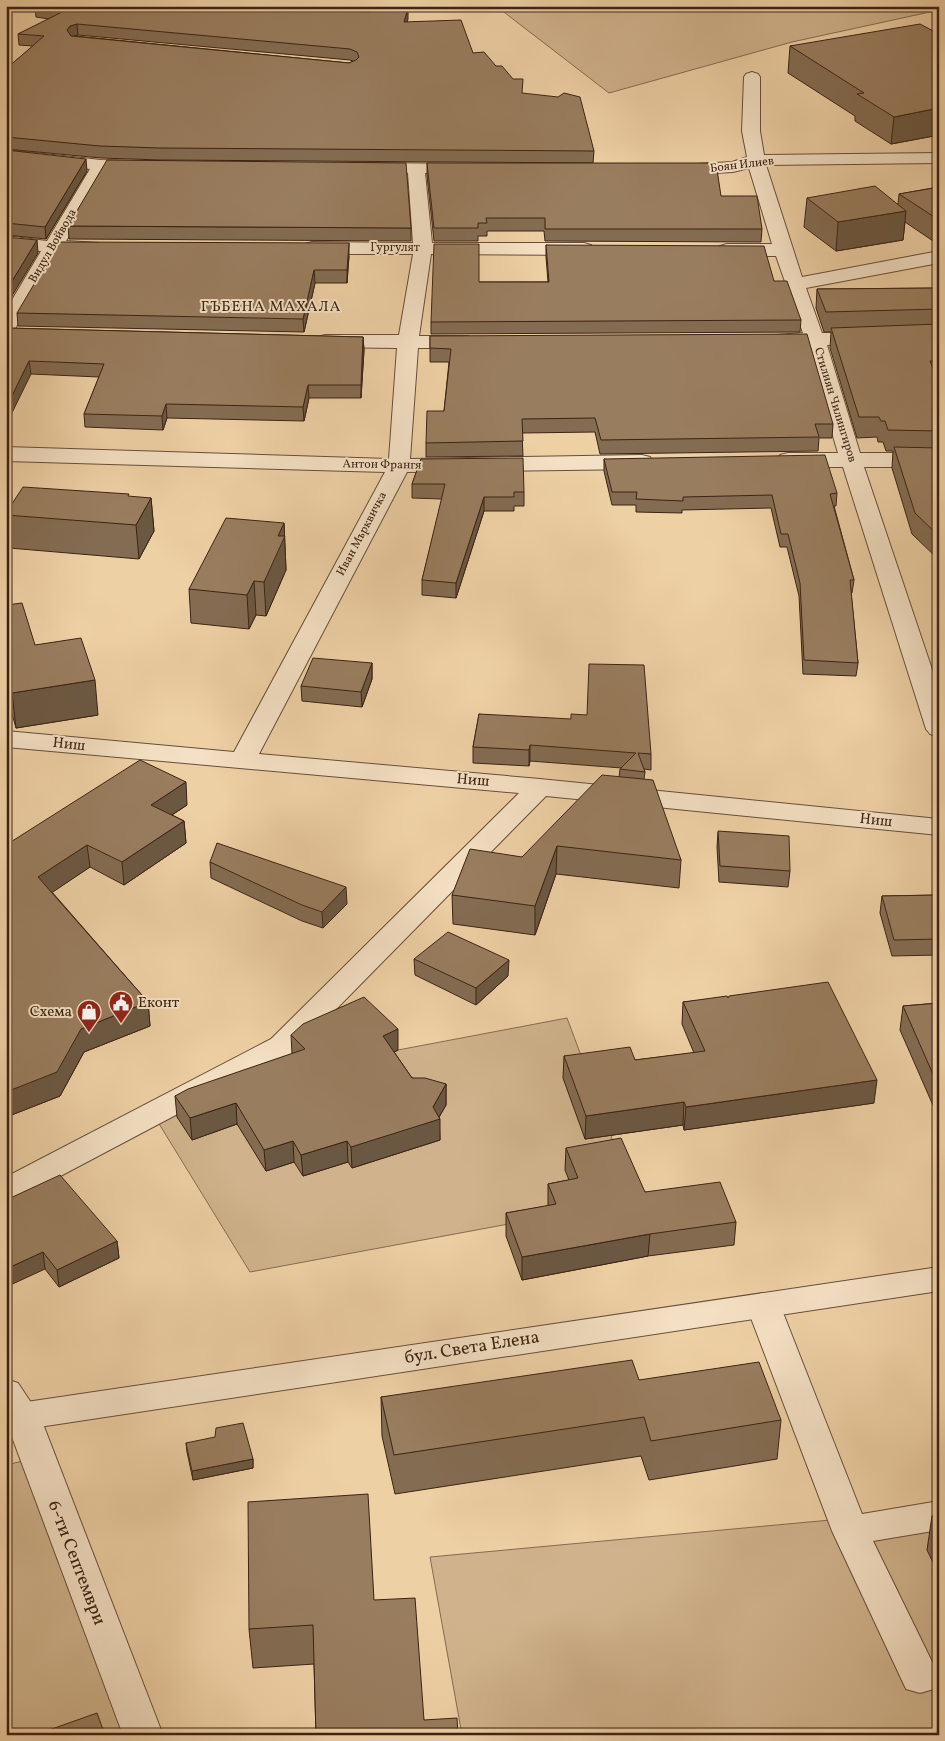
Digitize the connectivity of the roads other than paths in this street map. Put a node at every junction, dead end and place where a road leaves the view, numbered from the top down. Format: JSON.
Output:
{"nodes":[{"id":1,"x":752,"y":77,"type":"dead end"},
{"id":2,"x":6,"y":156,"type":"edge"},
{"id":3,"x":939,"y":158,"type":"edge"},
{"id":4,"x":756,"y":160,"type":"junction"},
{"id":5,"x":101,"y":165,"type":"junction"},
{"id":6,"x":161,"y":167,"type":"edge"},
{"id":7,"x":347,"y":168,"type":"edge"},
{"id":8,"x":416,"y":168,"type":"junction"},
{"id":9,"x":475,"y":168,"type":"edge"},
{"id":10,"x":658,"y":170,"type":"edge"},
{"id":11,"x":6,"y":242,"type":"edge"},
{"id":12,"x":53,"y":247,"type":"junction"},
{"id":13,"x":111,"y":247,"type":"edge"},
{"id":14,"x":296,"y":248,"type":"edge"},
{"id":15,"x":423,"y":248,"type":"junction"},
{"id":16,"x":598,"y":249,"type":"edge"},
{"id":17,"x":706,"y":250,"type":"edge"},
{"id":18,"x":784,"y":250,"type":"junction"},
{"id":19,"x":939,"y":257,"type":"edge"},
{"id":20,"x":795,"y":284,"type":"junction"},
{"id":21,"x":6,"y":327,"type":"edge"},
{"id":22,"x":939,"y":336,"type":"edge"},
{"id":23,"x":310,"y":340,"type":"edge"},
{"id":24,"x":756,"y":340,"type":"edge"},
{"id":25,"x":815,"y":340,"type":"junction"},
{"id":26,"x":408,"y":342,"type":"junction"},
{"id":27,"x":488,"y":342,"type":"edge"},
{"id":28,"x":6,"y":454,"type":"edge"},
{"id":29,"x":851,"y":459,"type":"junction"},
{"id":30,"x":772,"y":460,"type":"edge"},
{"id":31,"x":939,"y":460,"type":"edge"},
{"id":32,"x":664,"y":462,"type":"edge"},
{"id":33,"x":399,"y":466,"type":"junction"},
{"id":34,"x":939,"y":729,"type":"edge"},
{"id":35,"x":6,"y":739,"type":"edge"},
{"id":36,"x":242,"y":761,"type":"junction"},
{"id":37,"x":540,"y":787,"type":"junction"},
{"id":38,"x":939,"y":827,"type":"edge"},
{"id":39,"x":6,"y":1191,"type":"edge"},
{"id":40,"x":939,"y":1279,"type":"edge"},
{"id":41,"x":763,"y":1305,"type":"junction"},
{"id":42,"x":11,"y":1409,"type":"edge"},
{"id":43,"x":939,"y":1515,"type":"edge"},
{"id":44,"x":850,"y":1531,"type":"junction"},
{"id":45,"x":920,"y":1677,"type":"dead end"},
{"id":46,"x":142,"y":1735,"type":"edge"}],
"edges":[{"from":1,"to":4,"type":"street","name":"Стилиян Чилингиров"},
{"from":2,"to":5,"type":"street"},
{"from":3,"to":4,"type":"street","name":"Боян Илиев"},
{"from":4,"to":10,"type":"street","name":"Боян Илиев"},
{"from":4,"to":18,"type":"street","name":"Стилиян Чилингиров"},
{"from":5,"to":6,"type":"street"},
{"from":5,"to":12,"type":"street","name":"Видул Войвода"},
{"from":7,"to":8,"type":"street"},
{"from":8,"to":9,"type":"street"},
{"from":8,"to":15,"type":"street","name":"Иван Мърквичка"},
{"from":11,"to":12,"type":"street"},
{"from":12,"to":13,"type":"street"},
{"from":12,"to":21,"type":"street","name":"Видул Войвода"},
{"from":14,"to":15,"type":"street","name":"Гургулят"},
{"from":15,"to":16,"type":"street","name":"Гургулят"},
{"from":15,"to":26,"type":"street","name":"Иван Мърквичка"},
{"from":17,"to":18,"type":"street"},
{"from":18,"to":20,"type":"street","name":"Стилиян Чилингиров"},
{"from":19,"to":20,"type":"street"},
{"from":20,"to":25,"type":"street","name":"Стилиян Чилингиров"},
{"from":22,"to":25,"type":"street"},
{"from":23,"to":26,"type":"street"},
{"from":24,"to":25,"type":"street"},
{"from":25,"to":29,"type":"street","name":"Стилиян Чилингиров"},
{"from":26,"to":27,"type":"street"},
{"from":26,"to":33,"type":"street","name":"Иван Мърквичка"},
{"from":28,"to":33,"type":"street","name":"Антон Франгя"},
{"from":29,"to":30,"type":"street"},
{"from":29,"to":31,"type":"street"},
{"from":29,"to":34,"type":"street","name":"Стилиян Чилингиров"},
{"from":32,"to":33,"type":"street","name":"Антон Франгя"},
{"from":33,"to":36,"type":"street","name":"Иван Мърквичка"},
{"from":35,"to":36,"type":"street","name":"Ниш"},
{"from":36,"to":37,"type":"street","name":"Ниш"},
{"from":37,"to":38,"type":"street","name":"Ниш"},
{"from":37,"to":39,"type":"street"},
{"from":40,"to":41,"type":"street","name":"бул. Света Елена"},
{"from":41,"to":42,"type":"street","name":"бул. Света Елена"},
{"from":41,"to":44,"type":"street"},
{"from":42,"to":46,"type":"street","name":"6-ти Септември"},
{"from":43,"to":44,"type":"street"},
{"from":44,"to":45,"type":"street"}]}
